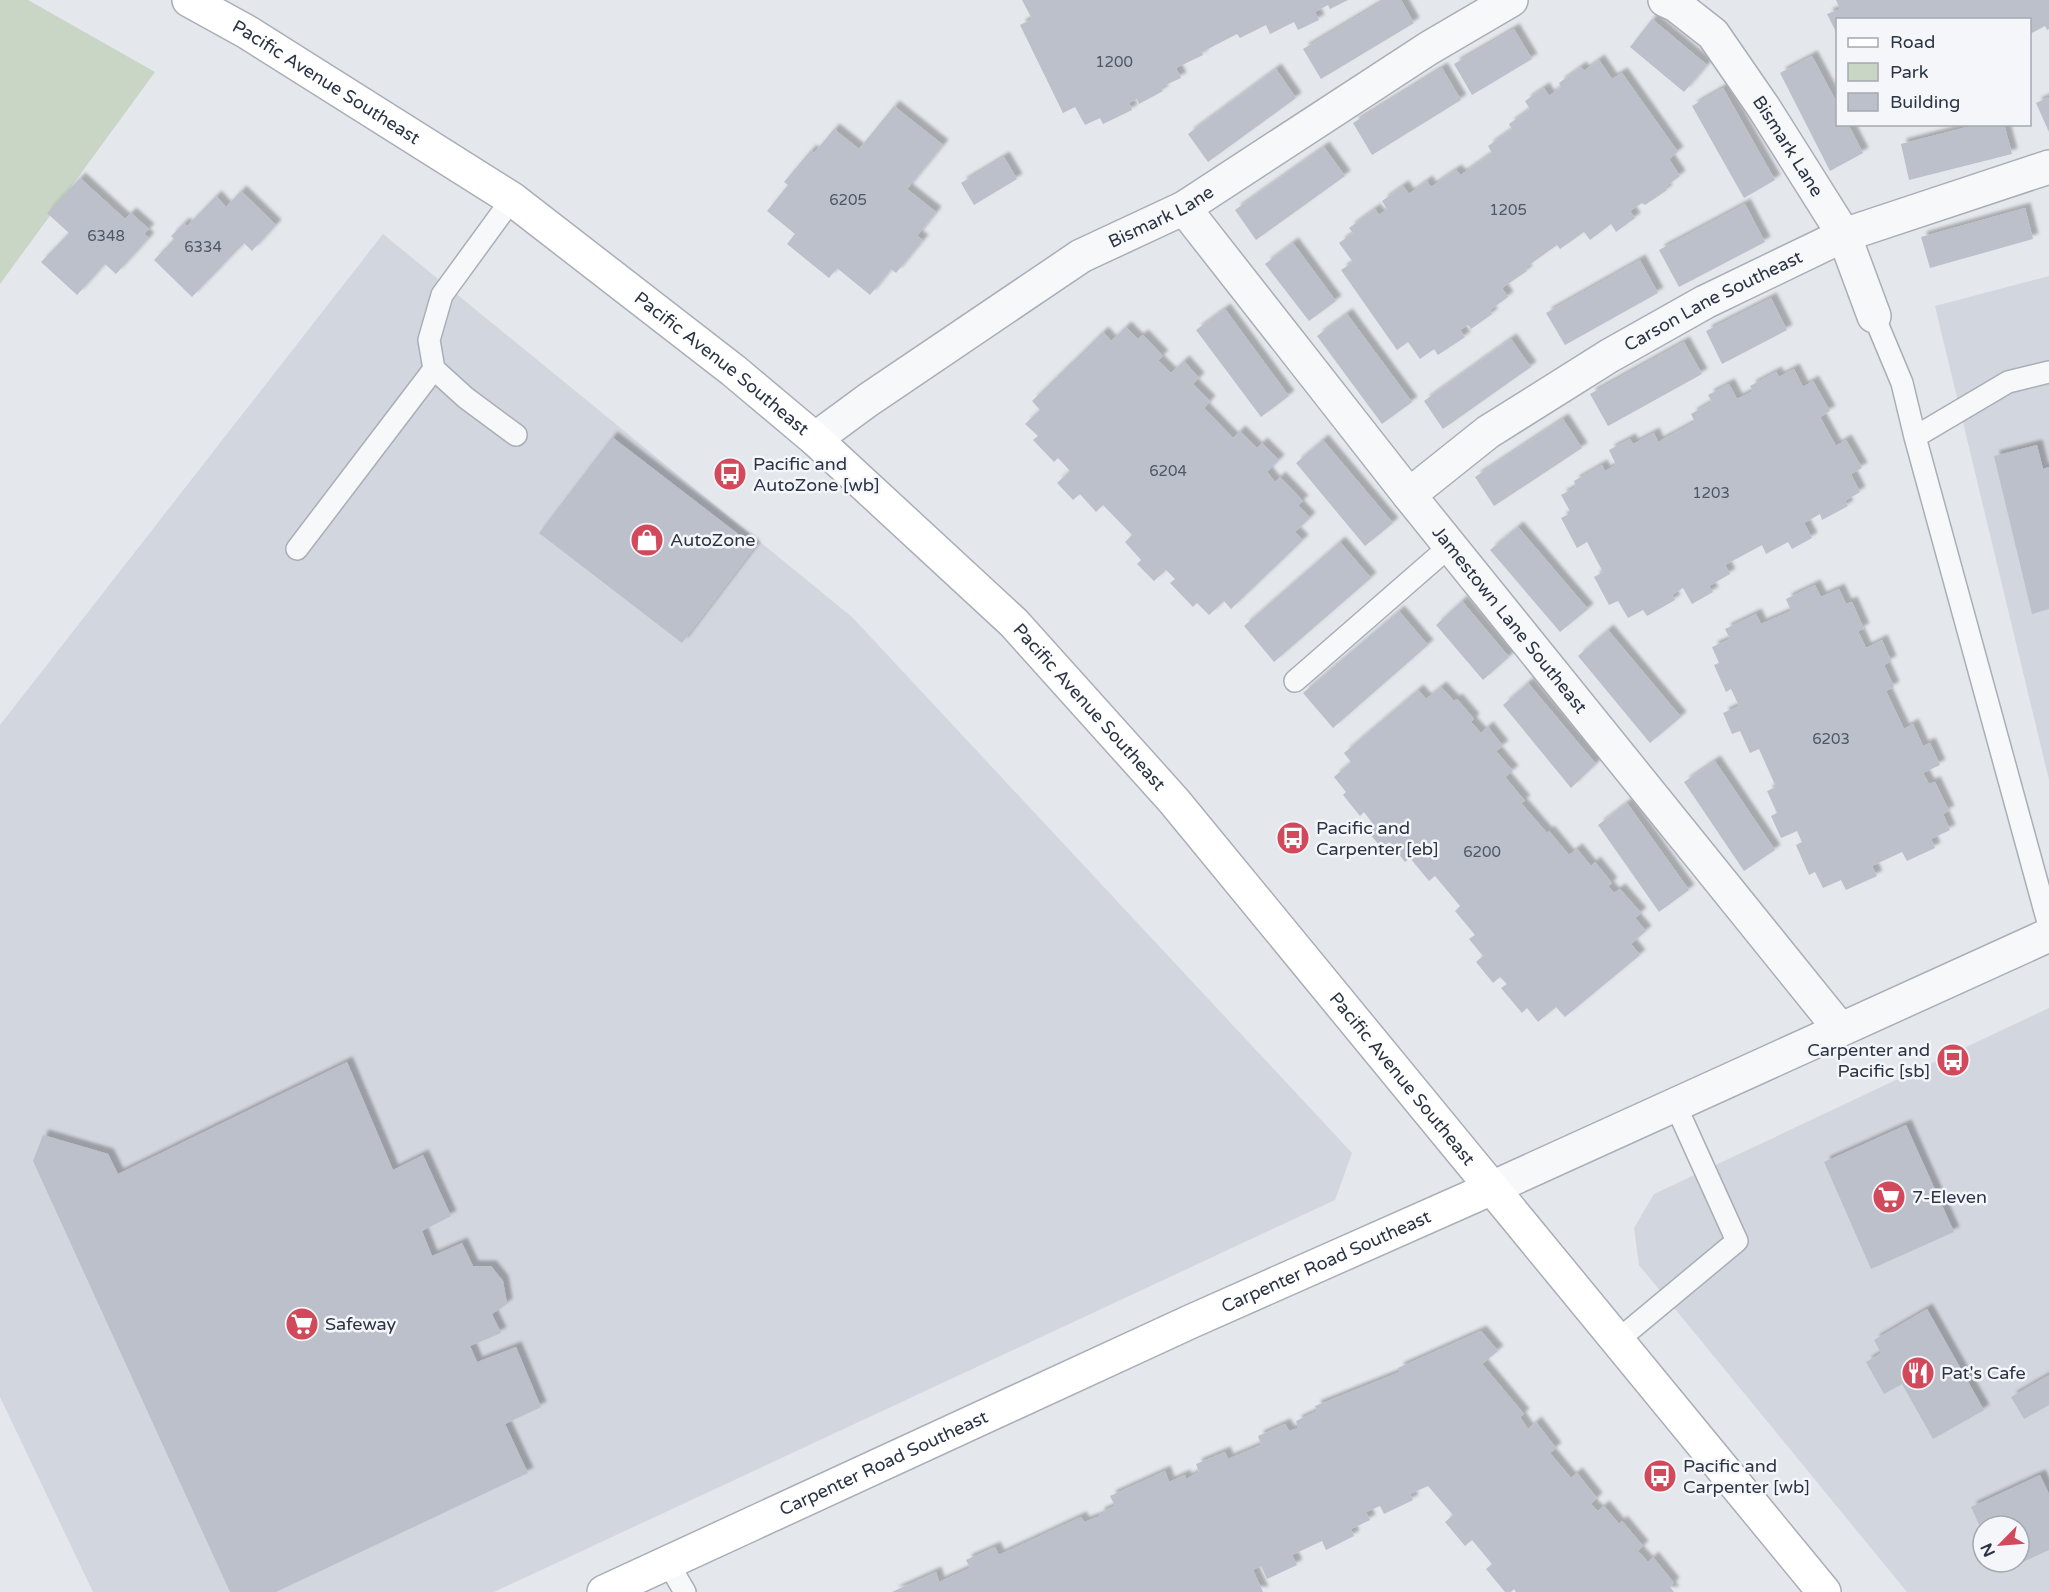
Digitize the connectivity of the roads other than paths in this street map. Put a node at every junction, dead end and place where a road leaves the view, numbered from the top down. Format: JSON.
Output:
{"nodes":[{"id":1,"x":189,"y":0,"type":"edge"},
{"id":2,"x":1498,"y":3,"type":"edge"},
{"id":3,"x":1680,"y":4,"type":"edge"},
{"id":4,"x":2049,"y":167,"type":"edge"},
{"id":5,"x":512,"y":200,"type":"junction"},
{"id":6,"x":1184,"y":208,"type":"junction"},
{"id":7,"x":1844,"y":235,"type":"junction"},
{"id":8,"x":1874,"y":316,"type":"joint"},
{"id":9,"x":434,"y":369,"type":"junction"},
{"id":10,"x":2049,"y":372,"type":"edge"},
{"id":11,"x":516,"y":435,"type":"dead end"},
{"id":12,"x":1915,"y":437,"type":"junction"},
{"id":13,"x":815,"y":439,"type":"junction"},
{"id":14,"x":1409,"y":495,"type":"junction"},
{"id":15,"x":1450,"y":546,"type":"junction"},
{"id":16,"x":297,"y":549,"type":"dead end"},
{"id":17,"x":1294,"y":681,"type":"dead end"},
{"id":18,"x":2049,"y":926,"type":"edge"},
{"id":19,"x":2049,"y":935,"type":"edge"},
{"id":20,"x":1840,"y":1029,"type":"junction"},
{"id":21,"x":1675,"y":1104,"type":"junction"},
{"id":22,"x":1492,"y":1188,"type":"junction"},
{"id":23,"x":1618,"y":1340,"type":"junction"},
{"id":24,"x":668,"y":1563,"type":"junction"},
{"id":25,"x":1820,"y":1590,"type":"edge"},
{"id":26,"x":604,"y":1592,"type":"edge"},
{"id":27,"x":685,"y":1592,"type":"edge"}],
"edges":[{"from":1,"to":5,"type":"main road","name":"Pacific Avenue Southeast"},
{"from":2,"to":6,"type":"street","name":"Bismark Lane"},
{"from":3,"to":7,"type":"street","name":"Bismark Lane"},
{"from":4,"to":7,"type":"street","name":"Carson Lane Southeast"},
{"from":5,"to":9,"type":"lane"},
{"from":5,"to":13,"type":"main road","name":"Pacific Avenue Southeast"},
{"from":6,"to":13,"type":"street","name":"Bismark Lane"},
{"from":6,"to":14,"type":"street","name":"Jamestown Lane Southeast"},
{"from":7,"to":8,"type":"street","name":"Bismark Lane"},
{"from":7,"to":14,"type":"street","name":"Carson Lane Southeast"},
{"from":8,"to":12,"type":"lane"},
{"from":9,"to":11,"type":"lane"},
{"from":9,"to":16,"type":"lane"},
{"from":10,"to":12,"type":"lane"},
{"from":12,"to":18,"type":"lane"},
{"from":13,"to":22,"type":"main road","name":"Pacific Avenue Southeast"},
{"from":14,"to":15,"type":"street","name":"Jamestown Lane Southeast"},
{"from":15,"to":17,"type":"lane"},
{"from":15,"to":20,"type":"street","name":"Jamestown Lane Southeast"},
{"from":19,"to":20,"type":"street","name":"Carpenter Road Southeast"},
{"from":20,"to":21,"type":"street","name":"Carpenter Road Southeast"},
{"from":21,"to":22,"type":"street","name":"Carpenter Road Southeast"},
{"from":21,"to":23,"type":"lane"},
{"from":22,"to":23,"type":"main road","name":"Pacific Avenue Southeast"},
{"from":22,"to":24,"type":"main road","name":"Carpenter Road Southeast"},
{"from":23,"to":25,"type":"main road","name":"Pacific Avenue Southeast"},
{"from":24,"to":26,"type":"main road","name":"Carpenter Road Southeast"},
{"from":24,"to":27,"type":"lane"}]}
